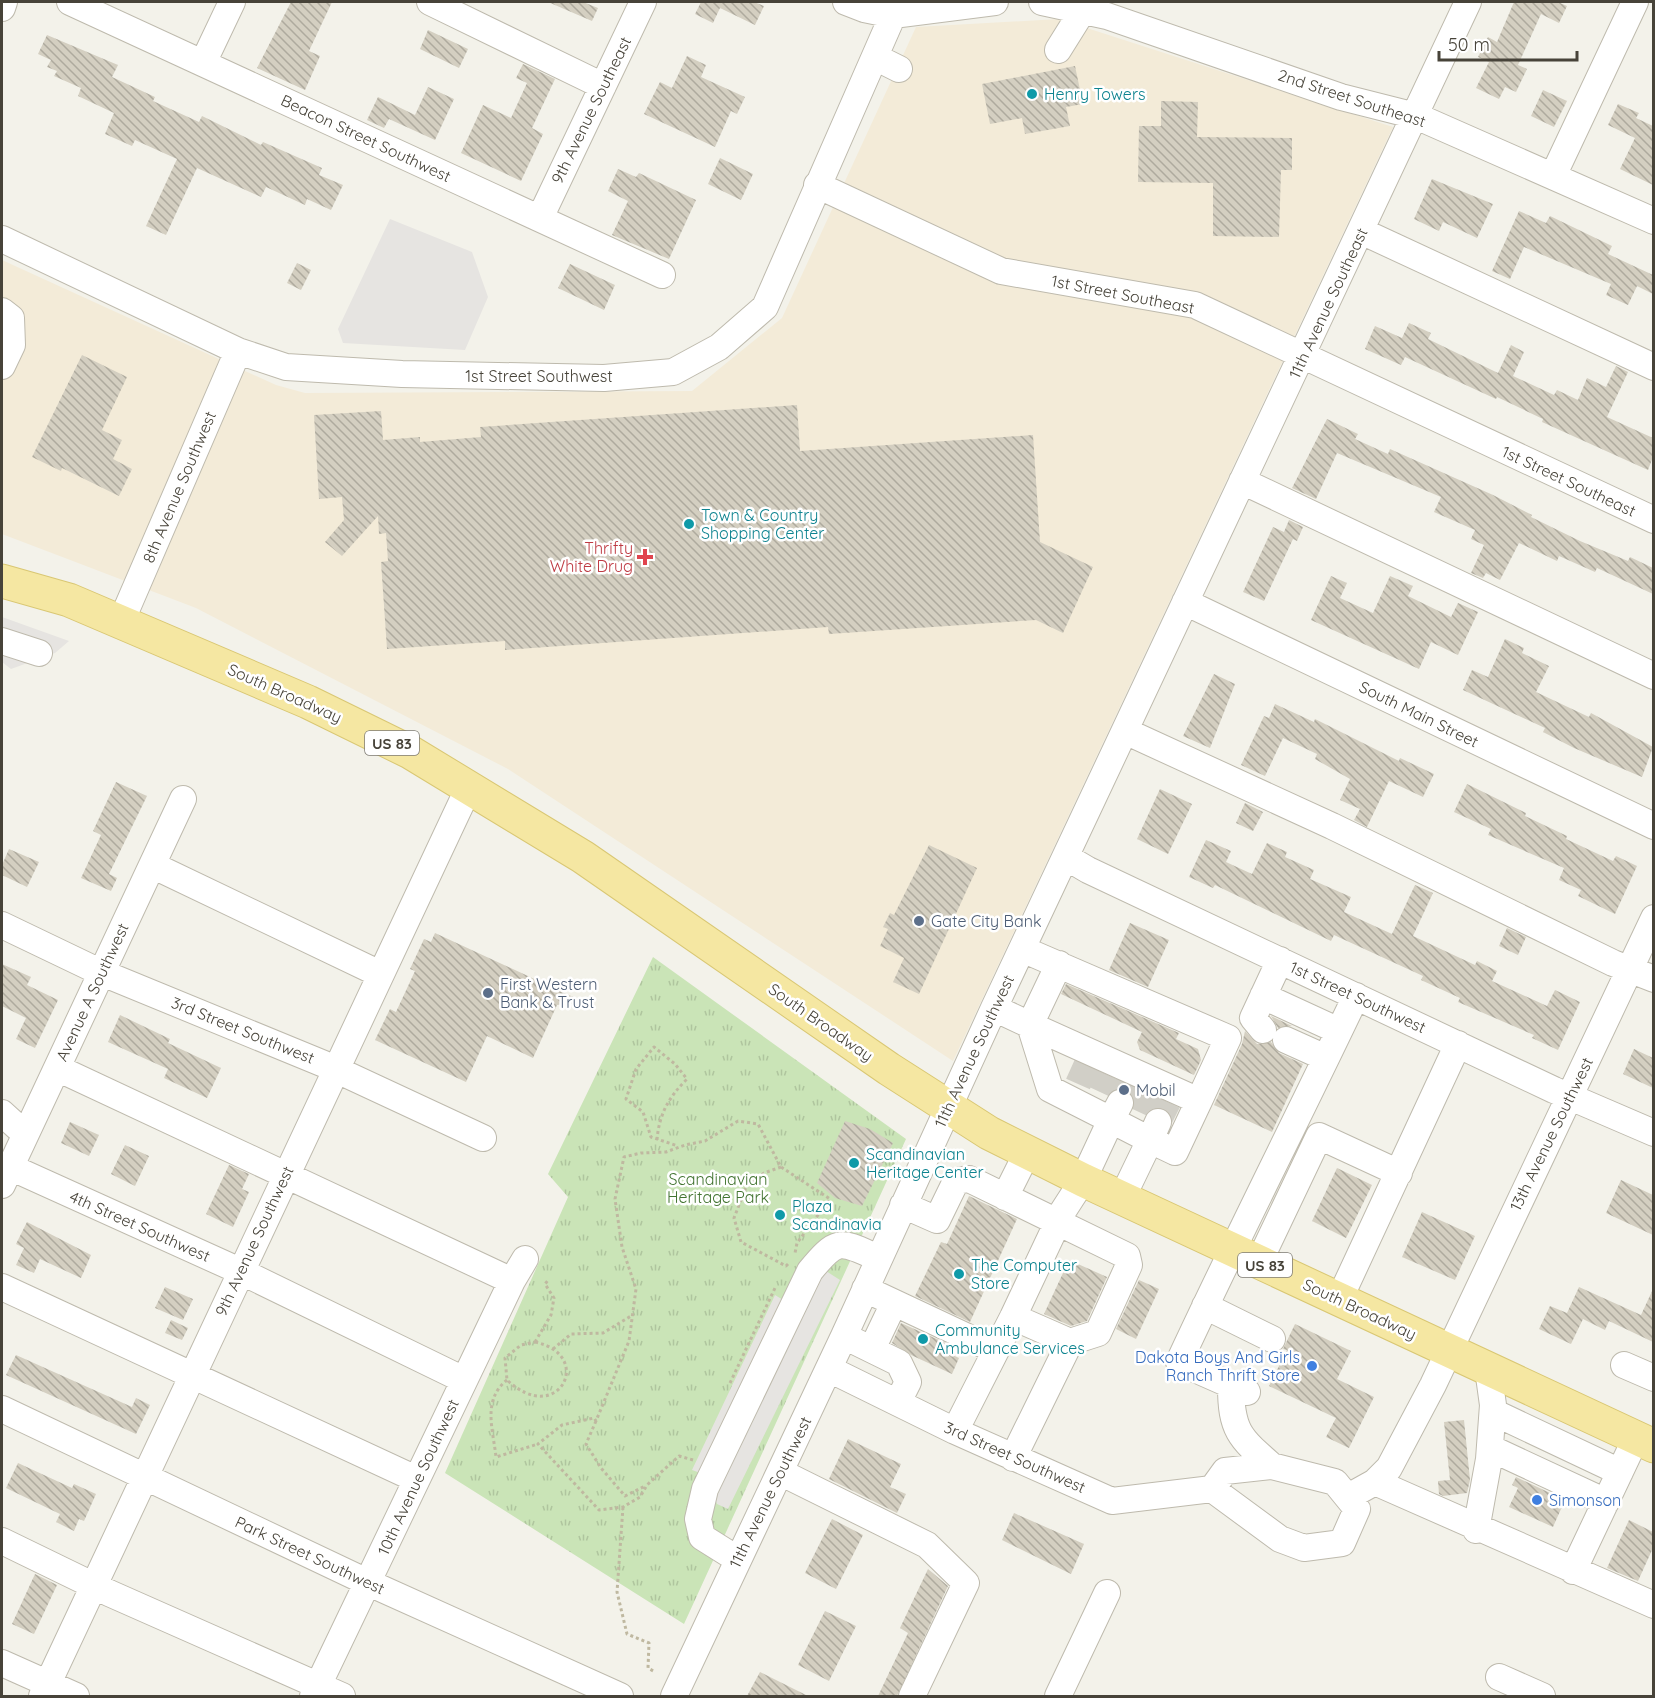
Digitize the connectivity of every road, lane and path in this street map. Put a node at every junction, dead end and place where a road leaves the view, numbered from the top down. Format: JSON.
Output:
{"nodes":[{"id":1,"x":4,"y":2,"type":"edge"},
{"id":2,"x":69,"y":2,"type":"edge"},
{"id":3,"x":232,"y":2,"type":"edge"},
{"id":4,"x":430,"y":2,"type":"edge"},
{"id":5,"x":643,"y":2,"type":"edge"},
{"id":6,"x":846,"y":2,"type":"edge"},
{"id":7,"x":995,"y":2,"type":"edge"},
{"id":8,"x":1052,"y":2,"type":"edge"},
{"id":9,"x":1468,"y":2,"type":"edge"},
{"id":10,"x":1635,"y":2,"type":"edge"},
{"id":11,"x":2,"y":8,"type":"edge"},
{"id":12,"x":1083,"y":10,"type":"junction"},
{"id":13,"x":893,"y":15,"type":"junction"},
{"id":14,"x":1058,"y":50,"type":"dead end"},
{"id":15,"x":875,"y":57,"type":"junction"},
{"id":16,"x":203,"y":63,"type":"junction"},
{"id":17,"x":899,"y":69,"type":"dead end"},
{"id":18,"x":603,"y":86,"type":"junction"},
{"id":19,"x":1416,"y":116,"type":"junction"},
{"id":20,"x":1553,"y":177,"type":"junction"},
{"id":21,"x":817,"y":185,"type":"junction"},
{"id":22,"x":540,"y":218,"type":"junction"},
{"id":23,"x":1653,"y":221,"type":"edge"},
{"id":24,"x":1361,"y":231,"type":"junction"},
{"id":25,"x":2,"y":239,"type":"edge"},
{"id":26,"x":662,"y":275,"type":"dead end"},
{"id":27,"x":2,"y":311,"type":"edge"},
{"id":28,"x":238,"y":351,"type":"junction"},
{"id":29,"x":1303,"y":356,"type":"junction"},
{"id":30,"x":2,"y":366,"type":"edge"},
{"id":31,"x":1653,"y":367,"type":"edge"},
{"id":32,"x":1242,"y":481,"type":"junction"},
{"id":33,"x":1653,"y":520,"type":"edge"},
{"id":34,"x":2,"y":581,"type":"edge"},
{"id":35,"x":1185,"y":602,"type":"junction"},
{"id":36,"x":121,"y":622,"type":"junction"},
{"id":37,"x":2,"y":641,"type":"edge"},
{"id":38,"x":39,"y":653,"type":"dead end"},
{"id":39,"x":1653,"y":676,"type":"edge"},
{"id":40,"x":1125,"y":731,"type":"junction"},
{"id":41,"x":468,"y":787,"type":"junction"},
{"id":42,"x":183,"y":799,"type":"dead end"},
{"id":43,"x":1653,"y":826,"type":"edge"},
{"id":44,"x":1066,"y":857,"type":"junction"},
{"id":45,"x":152,"y":865,"type":"junction"},
{"id":46,"x":1653,"y":918,"type":"edge"},
{"id":47,"x":2,"y":925,"type":"edge"},
{"id":48,"x":1022,"y":949,"type":"junction"},
{"id":49,"x":1280,"y":960,"type":"junction"},
{"id":50,"x":1059,"y":964,"type":"junction"},
{"id":51,"x":1630,"y":968,"type":"junction"},
{"id":52,"x":100,"y":972,"type":"junction"},
{"id":53,"x":380,"y":974,"type":"junction"},
{"id":54,"x":1653,"y":979,"type":"edge"},
{"id":55,"x":1263,"y":996,"type":"junction"},
{"id":56,"x":1356,"y":996,"type":"junction"},
{"id":57,"x":994,"y":1008,"type":"junction"},
{"id":58,"x":1030,"y":1025,"type":"junction"},
{"id":59,"x":1339,"y":1031,"type":"junction"},
{"id":60,"x":1458,"y":1044,"type":"junction"},
{"id":61,"x":1326,"y":1058,"type":"junction"},
{"id":62,"x":57,"y":1068,"type":"junction"},
{"id":63,"x":335,"y":1069,"type":"junction"},
{"id":64,"x":1123,"y":1094,"type":"junction"},
{"id":65,"x":1570,"y":1094,"type":"junction"},
{"id":66,"x":1199,"y":1101,"type":"junction"},
{"id":67,"x":949,"y":1107,"type":"junction"},
{"id":68,"x":2,"y":1113,"type":"edge"},
{"id":69,"x":1653,"y":1133,"type":"edge"},
{"id":70,"x":25,"y":1134,"type":"junction"},
{"id":71,"x":483,"y":1138,"type":"dead end"},
{"id":72,"x":657,"y":1140,"type":"junction"},
{"id":73,"x":680,"y":1147,"type":"junction"},
{"id":74,"x":1028,"y":1153,"type":"junction"},
{"id":75,"x":781,"y":1167,"type":"junction"},
{"id":76,"x":286,"y":1173,"type":"junction"},
{"id":77,"x":1399,"y":1173,"type":"junction"},
{"id":78,"x":6,"y":1176,"type":"edge"},
{"id":79,"x":1083,"y":1180,"type":"junction"},
{"id":80,"x":1005,"y":1197,"type":"junction"},
{"id":81,"x":1122,"y":1198,"type":"junction"},
{"id":82,"x":903,"y":1205,"type":"junction"},
{"id":83,"x":1058,"y":1222,"type":"junction"},
{"id":84,"x":1245,"y":1256,"type":"junction"},
{"id":85,"x":878,"y":1258,"type":"junction"},
{"id":86,"x":525,"y":1259,"type":"dead end"},
{"id":87,"x":793,"y":1260,"type":"junction"},
{"id":88,"x":794,"y":1266,"type":"dead end"},
{"id":89,"x":240,"y":1271,"type":"junction"},
{"id":90,"x":549,"y":1279,"type":"dead end"},
{"id":91,"x":512,"y":1281,"type":"junction"},
{"id":92,"x":2,"y":1287,"type":"edge"},
{"id":93,"x":865,"y":1289,"type":"junction"},
{"id":94,"x":782,"y":1291,"type":"dead end"},
{"id":95,"x":1339,"y":1300,"type":"junction"},
{"id":96,"x":894,"y":1303,"type":"junction"},
{"id":97,"x":1205,"y":1306,"type":"junction"},
{"id":98,"x":631,"y":1317,"type":"junction"},
{"id":99,"x":1013,"y":1317,"type":"junction"},
{"id":100,"x":844,"y":1336,"type":"junction"},
{"id":101,"x":1272,"y":1339,"type":"dead end"},
{"id":102,"x":536,"y":1342,"type":"junction"},
{"id":103,"x":1070,"y":1342,"type":"junction"},
{"id":104,"x":553,"y":1348,"type":"junction"},
{"id":105,"x":872,"y":1349,"type":"junction"},
{"id":106,"x":995,"y":1350,"type":"junction"},
{"id":107,"x":1448,"y":1350,"type":"junction"},
{"id":108,"x":1624,"y":1365,"type":"dead end"},
{"id":109,"x":1488,"y":1369,"type":"junction"},
{"id":110,"x":829,"y":1370,"type":"junction"},
{"id":111,"x":191,"y":1376,"type":"junction"},
{"id":112,"x":1653,"y":1378,"type":"edge"},
{"id":113,"x":464,"y":1380,"type":"junction"},
{"id":114,"x":507,"y":1380,"type":"junction"},
{"id":115,"x":729,"y":1385,"type":"dead end"},
{"id":116,"x":898,"y":1402,"type":"junction"},
{"id":117,"x":2,"y":1409,"type":"edge"},
{"id":118,"x":1492,"y":1412,"type":"junction"},
{"id":119,"x":596,"y":1421,"type":"junction"},
{"id":120,"x":955,"y":1431,"type":"junction"},
{"id":121,"x":1645,"y":1442,"type":"edge"},
{"id":122,"x":538,"y":1444,"type":"junction"},
{"id":123,"x":1527,"y":1445,"type":"junction"},
{"id":124,"x":1490,"y":1448,"type":"junction"},
{"id":125,"x":698,"y":1449,"type":"dead end"},
{"id":126,"x":1013,"y":1458,"type":"junction"},
{"id":127,"x":1561,"y":1461,"type":"junction"},
{"id":128,"x":1272,"y":1466,"type":"junction"},
{"id":129,"x":780,"y":1472,"type":"junction"},
{"id":130,"x":1620,"y":1472,"type":"junction"},
{"id":131,"x":143,"y":1476,"type":"junction"},
{"id":132,"x":416,"y":1479,"type":"junction"},
{"id":133,"x":1375,"y":1482,"type":"junction"},
{"id":134,"x":647,"y":1485,"type":"junction"},
{"id":135,"x":1212,"y":1489,"type":"junction"},
{"id":136,"x":1348,"y":1497,"type":"junction"},
{"id":137,"x":1606,"y":1502,"type":"junction"},
{"id":138,"x":623,"y":1507,"type":"junction"},
{"id":139,"x":1476,"y":1530,"type":"junction"},
{"id":140,"x":2,"y":1541,"type":"edge"},
{"id":141,"x":737,"y":1559,"type":"junction"},
{"id":142,"x":1573,"y":1571,"type":"junction"},
{"id":143,"x":369,"y":1582,"type":"junction"},
{"id":144,"x":93,"y":1584,"type":"junction"},
{"id":145,"x":1107,"y":1593,"type":"dead end"},
{"id":146,"x":1652,"y":1602,"type":"edge"},
{"id":147,"x":2,"y":1664,"type":"edge"},
{"id":148,"x":656,"y":1672,"type":"dead end"},
{"id":149,"x":1499,"y":1677,"type":"dead end"},
{"id":150,"x":45,"y":1690,"type":"edge"},
{"id":151,"x":315,"y":1692,"type":"edge"},
{"id":152,"x":76,"y":1696,"type":"edge"},
{"id":153,"x":342,"y":1696,"type":"edge"},
{"id":154,"x":620,"y":1696,"type":"edge"},
{"id":155,"x":674,"y":1696,"type":"edge"},
{"id":156,"x":912,"y":1696,"type":"edge"},
{"id":157,"x":1058,"y":1696,"type":"edge"},
{"id":158,"x":1542,"y":1696,"type":"edge"}],
"edges":[{"from":1,"to":11,"type":"street"},
{"from":2,"to":16,"type":"street","name":"Beacon Street Southwest"},
{"from":3,"to":16,"type":"street"},
{"from":4,"to":18,"type":"street"},
{"from":5,"to":18,"type":"street","name":"9th Avenue Southeast"},
{"from":6,"to":13,"type":"street"},
{"from":7,"to":13,"type":"street"},
{"from":8,"to":12,"type":"street","name":"2nd Street Southeast"},
{"from":9,"to":19,"type":"street","name":"11th Avenue Southeast"},
{"from":10,"to":20,"type":"street"},
{"from":12,"to":14,"type":"street"},
{"from":12,"to":19,"type":"street","name":"2nd Street Southeast"},
{"from":13,"to":15,"type":"street","name":"1st Street Southwest"},
{"from":15,"to":17,"type":"street"},
{"from":15,"to":21,"type":"street","name":"1st Street Southwest"},
{"from":16,"to":22,"type":"street","name":"Beacon Street Southwest"},
{"from":18,"to":22,"type":"street","name":"9th Avenue Southeast"},
{"from":19,"to":20,"type":"street","name":"2nd Street Southeast"},
{"from":19,"to":24,"type":"street","name":"11th Avenue Southeast"},
{"from":20,"to":23,"type":"street","name":"2nd Street Southeast"},
{"from":21,"to":28,"type":"street","name":"1st Street Southwest"},
{"from":21,"to":29,"type":"street","name":"1st Street Southeast"},
{"from":22,"to":26,"type":"street","name":"Beacon Street Southwest"},
{"from":24,"to":29,"type":"street","name":"11th Avenue Southeast"},
{"from":24,"to":31,"type":"street"},
{"from":25,"to":28,"type":"street","name":"1st Street Southwest"},
{"from":27,"to":30,"type":"street"},
{"from":28,"to":36,"type":"street","name":"8th Avenue Southwest"},
{"from":29,"to":32,"type":"street","name":"11th Avenue Southeast"},
{"from":29,"to":33,"type":"street","name":"1st Street Southeast"},
{"from":32,"to":35,"type":"street","name":"11th Avenue Southeast"},
{"from":32,"to":39,"type":"street"},
{"from":34,"to":36,"type":"main road","name":"South Broadway","number":"US 83"},
{"from":35,"to":40,"type":"street","name":"11th Avenue Southwest"},
{"from":35,"to":43,"type":"street","name":"South Main Street"},
{"from":36,"to":41,"type":"main road","name":"South Broadway","number":"US 83"},
{"from":37,"to":38,"type":"street"},
{"from":40,"to":44,"type":"street","name":"11th Avenue Southwest"},
{"from":40,"to":51,"type":"street"},
{"from":41,"to":53,"type":"street","name":"9th Avenue Southwest"},
{"from":41,"to":67,"type":"main road","name":"South Broadway","number":"US 83"},
{"from":42,"to":45,"type":"street","name":"Avenue A Southwest"},
{"from":44,"to":48,"type":"street","name":"11th Avenue Southwest"},
{"from":44,"to":49,"type":"street","name":"1st Street Southwest"},
{"from":45,"to":52,"type":"street","name":"Avenue A Southwest"},
{"from":45,"to":53,"type":"street"},
{"from":46,"to":51,"type":"street","name":"13th Avenue Southwest"},
{"from":47,"to":52,"type":"street","name":"3rd Street Southwest"},
{"from":48,"to":50,"type":"street"},
{"from":48,"to":57,"type":"street","name":"11th Avenue Southwest"},
{"from":49,"to":55,"type":"street"},
{"from":49,"to":56,"type":"street","name":"1st Street Southwest"},
{"from":50,"to":58,"type":"street"},
{"from":50,"to":66,"type":"street"},
{"from":51,"to":54,"type":"street"},
{"from":51,"to":65,"type":"street","name":"13th Avenue Southwest"},
{"from":52,"to":62,"type":"street","name":"Avenue A Southwest"},
{"from":52,"to":63,"type":"street","name":"3rd Street Southwest"},
{"from":53,"to":63,"type":"street","name":"9th Avenue Southwest"},
{"from":55,"to":59,"type":"street"},
{"from":55,"to":61,"type":"street"},
{"from":56,"to":59,"type":"street"},
{"from":56,"to":60,"type":"street","name":"1st Street Southwest"},
{"from":57,"to":58,"type":"street"},
{"from":57,"to":67,"type":"street","name":"11th Avenue Southwest"},
{"from":58,"to":64,"type":"street"},
{"from":58,"to":64,"type":"street"},
{"from":59,"to":61,"type":"street"},
{"from":60,"to":65,"type":"street","name":"1st Street Southwest"},
{"from":60,"to":77,"type":"street"},
{"from":61,"to":84,"type":"street"},
{"from":62,"to":70,"type":"street","name":"Avenue A Southwest"},
{"from":62,"to":76,"type":"street"},
{"from":63,"to":71,"type":"street","name":"3rd Street Southwest"},
{"from":63,"to":76,"type":"street","name":"9th Avenue Southwest"},
{"from":64,"to":66,"type":"street"},
{"from":64,"to":66,"type":"street"},
{"from":64,"to":79,"type":"street"},
{"from":64,"to":81,"type":"street"},
{"from":65,"to":69,"type":"street","name":"1st Street Southwest"},
{"from":65,"to":107,"type":"street","name":"13th Avenue Southwest"},
{"from":67,"to":74,"type":"main road","name":"South Broadway","number":"US 83"},
{"from":67,"to":82,"type":"street","name":"11th Avenue Southwest"},
{"from":68,"to":70,"type":"street"},
{"from":70,"to":78,"type":"street","name":"Avenue A Southwest"},
{"from":72,"to":72,"type":"path"},
{"from":72,"to":73,"type":"path"},
{"from":73,"to":75,"type":"path"},
{"from":73,"to":98,"type":"path"},
{"from":74,"to":79,"type":"main road","name":"South Broadway","number":"US 83"},
{"from":74,"to":80,"type":"street"},
{"from":75,"to":87,"type":"path"},
{"from":75,"to":87,"type":"path"},
{"from":76,"to":89,"type":"street","name":"9th Avenue Southwest"},
{"from":76,"to":91,"type":"street"},
{"from":77,"to":84,"type":"street"},
{"from":77,"to":95,"type":"street"},
{"from":78,"to":89,"type":"street","name":"4th Street Southwest"},
{"from":79,"to":81,"type":"main road","name":"South Broadway","number":"US 83"},
{"from":79,"to":83,"type":"street"},
{"from":80,"to":82,"type":"street"},
{"from":80,"to":83,"type":"street"},
{"from":81,"to":84,"type":"main road","name":"South Broadway","number":"US 83"},
{"from":82,"to":85,"type":"street","name":"11th Avenue Southwest"},
{"from":83,"to":99,"type":"street"},
{"from":83,"to":103,"type":"street"},
{"from":84,"to":95,"type":"main road","name":"South Broadway","number":"US 83"},
{"from":84,"to":97,"type":"street"},
{"from":85,"to":93,"type":"street","name":"11th Avenue Southwest"},
{"from":85,"to":141,"type":"street"},
{"from":86,"to":91,"type":"street","name":"10th Avenue Southwest"},
{"from":87,"to":88,"type":"path"},
{"from":89,"to":111,"type":"street","name":"9th Avenue Southwest"},
{"from":89,"to":113,"type":"street","name":"4th Street Southwest"},
{"from":90,"to":102,"type":"path"},
{"from":91,"to":113,"type":"street","name":"10th Avenue Southwest"},
{"from":92,"to":111,"type":"street"},
{"from":93,"to":96,"type":"street"},
{"from":93,"to":100,"type":"street","name":"11th Avenue Southwest"},
{"from":94,"to":115,"type":"path"},
{"from":95,"to":107,"type":"main road","name":"South Broadway","number":"US 83"},
{"from":96,"to":105,"type":"street"},
{"from":96,"to":106,"type":"street"},
{"from":97,"to":101,"type":"street"},
{"from":97,"to":128,"type":"street"},
{"from":98,"to":104,"type":"path"},
{"from":98,"to":119,"type":"path"},
{"from":99,"to":103,"type":"street"},
{"from":99,"to":106,"type":"street"},
{"from":100,"to":105,"type":"street"},
{"from":100,"to":110,"type":"street","name":"11th Avenue Southwest"},
{"from":102,"to":104,"type":"path"},
{"from":102,"to":114,"type":"path"},
{"from":103,"to":126,"type":"street"},
{"from":104,"to":114,"type":"path"},
{"from":105,"to":116,"type":"street"},
{"from":106,"to":120,"type":"street"},
{"from":107,"to":109,"type":"main road","name":"South Broadway","number":"US 83"},
{"from":107,"to":133,"type":"street","name":"13th Avenue Southwest"},
{"from":108,"to":112,"type":"street"},
{"from":109,"to":118,"type":"street"},
{"from":109,"to":121,"type":"main road","name":"South Broadway","number":"US 83"},
{"from":110,"to":116,"type":"street","name":"3rd Street Southwest"},
{"from":110,"to":129,"type":"street","name":"11th Avenue Southwest"},
{"from":111,"to":131,"type":"street","name":"9th Avenue Southwest"},
{"from":111,"to":132,"type":"street"},
{"from":113,"to":132,"type":"street","name":"10th Avenue Southwest"},
{"from":114,"to":122,"type":"path"},
{"from":116,"to":120,"type":"street","name":"3rd Street Southwest"},
{"from":117,"to":131,"type":"street","name":"Park Street Southwest"},
{"from":118,"to":123,"type":"street"},
{"from":118,"to":124,"type":"street"},
{"from":119,"to":122,"type":"path"},
{"from":119,"to":134,"type":"path"},
{"from":120,"to":126,"type":"street","name":"3rd Street Southwest"},
{"from":121,"to":130,"type":"street"},
{"from":122,"to":138,"type":"path"},
{"from":123,"to":124,"type":"street"},
{"from":123,"to":127,"type":"street"},
{"from":124,"to":139,"type":"street"},
{"from":125,"to":134,"type":"path"},
{"from":126,"to":135,"type":"street","name":"3rd Street Southwest"},
{"from":127,"to":130,"type":"street"},
{"from":127,"to":137,"type":"street"},
{"from":128,"to":135,"type":"street"},
{"from":128,"to":136,"type":"street"},
{"from":129,"to":141,"type":"street","name":"11th Avenue Southwest"},
{"from":129,"to":156,"type":"street"},
{"from":130,"to":137,"type":"street"},
{"from":131,"to":143,"type":"street","name":"Park Street Southwest"},
{"from":131,"to":144,"type":"street","name":"9th Avenue Southwest"},
{"from":132,"to":143,"type":"street","name":"10th Avenue Southwest"},
{"from":133,"to":136,"type":"street"},
{"from":133,"to":139,"type":"street"},
{"from":134,"to":138,"type":"path"},
{"from":135,"to":136,"type":"street"},
{"from":137,"to":142,"type":"street"},
{"from":138,"to":148,"type":"path"},
{"from":139,"to":142,"type":"street"},
{"from":140,"to":144,"type":"street"},
{"from":141,"to":155,"type":"street","name":"11th Avenue Southwest"},
{"from":142,"to":146,"type":"street"},
{"from":143,"to":151,"type":"street","name":"10th Avenue Southwest"},
{"from":143,"to":154,"type":"street","name":"Park Street Southwest"},
{"from":144,"to":150,"type":"street","name":"9th Avenue Southwest"},
{"from":144,"to":151,"type":"street"},
{"from":145,"to":157,"type":"street"},
{"from":147,"to":150,"type":"street"},
{"from":149,"to":158,"type":"street"},
{"from":150,"to":152,"type":"street"},
{"from":151,"to":153,"type":"street"}]}
